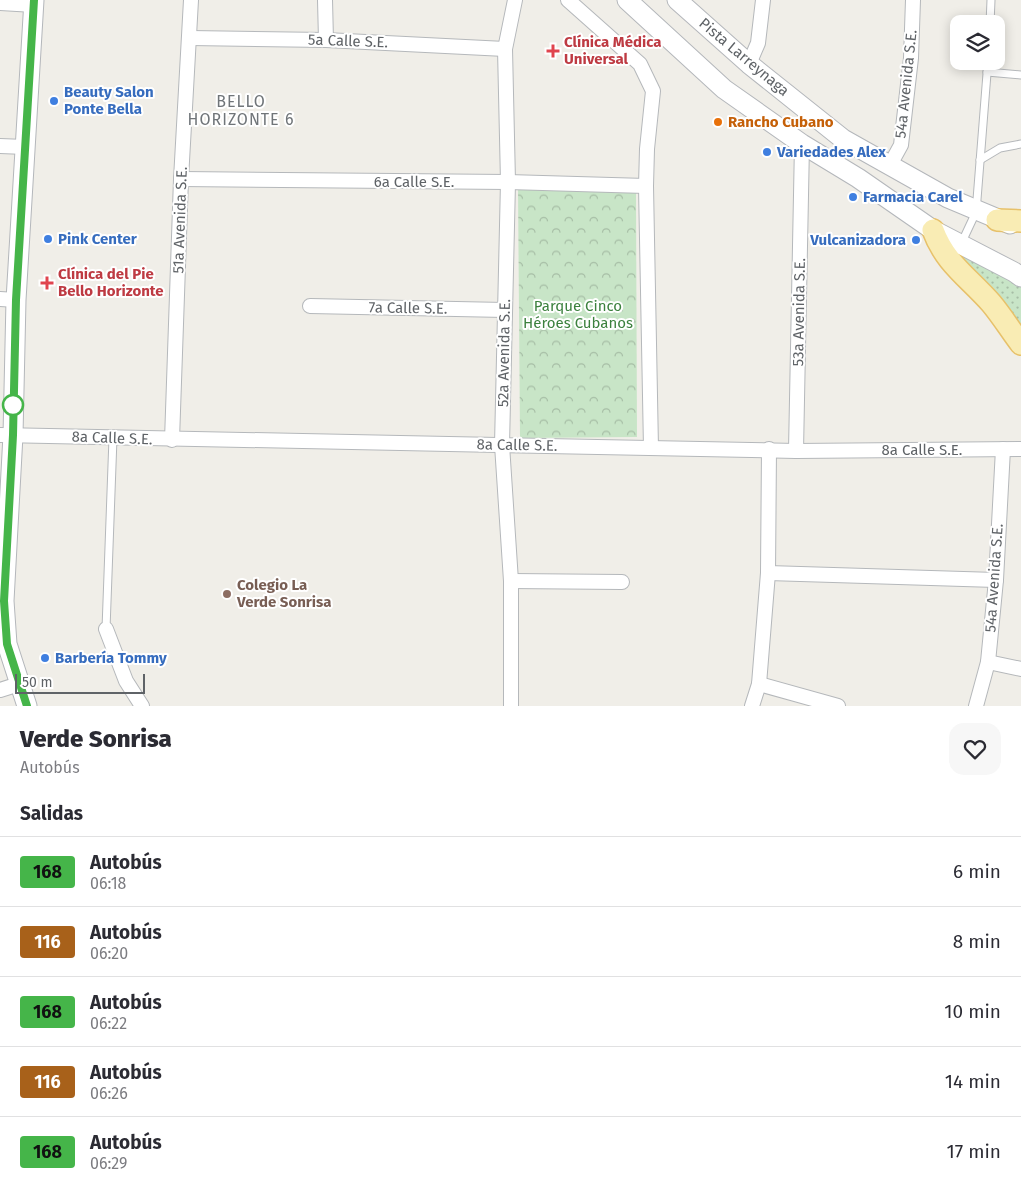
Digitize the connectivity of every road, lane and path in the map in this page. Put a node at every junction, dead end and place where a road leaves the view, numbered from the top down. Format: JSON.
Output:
{"nodes":[{"id":1,"x":191,"y":0,"type":"edge"},
{"id":2,"x":325,"y":0,"type":"edge"},
{"id":3,"x":515,"y":0,"type":"edge"},
{"id":4,"x":568,"y":0,"type":"edge"},
{"id":5,"x":627,"y":0,"type":"edge"},
{"id":6,"x":677,"y":0,"type":"edge"},
{"id":7,"x":763,"y":0,"type":"edge"},
{"id":8,"x":913,"y":0,"type":"edge"},
{"id":9,"x":991,"y":0,"type":"edge"},
{"id":10,"x":34,"y":2,"type":"edge"},
{"id":11,"x":0,"y":3,"type":"edge"},
{"id":12,"x":990,"y":15,"type":"edge"},
{"id":13,"x":190,"y":38,"type":"junction"},
{"id":14,"x":326,"y":40,"type":"junction"},
{"id":15,"x":505,"y":49,"type":"junction"},
{"id":16,"x":750,"y":64,"type":"junction"},
{"id":17,"x":987,"y":72,"type":"joint"},
{"id":18,"x":1021,"y":75,"type":"edge"},
{"id":19,"x":802,"y":144,"type":"junction"},
{"id":20,"x":1021,"y":144,"type":"edge"},
{"id":21,"x":0,"y":146,"type":"edge"},
{"id":22,"x":25,"y":147,"type":"junction"},
{"id":23,"x":980,"y":160,"type":"junction"},
{"id":24,"x":890,"y":165,"type":"junction"},
{"id":25,"x":181,"y":179,"type":"junction"},
{"id":26,"x":508,"y":182,"type":"junction"},
{"id":27,"x":646,"y":186,"type":"junction"},
{"id":28,"x":976,"y":212,"type":"junction"},
{"id":29,"x":998,"y":220,"type":"junction"},
{"id":30,"x":1021,"y":221,"type":"edge"},
{"id":31,"x":1021,"y":227,"type":"edge"},
{"id":32,"x":933,"y":230,"type":"junction"},
{"id":33,"x":961,"y":244,"type":"junction"},
{"id":34,"x":1021,"y":278,"type":"edge"},
{"id":35,"x":8,"y":299,"type":"edge"},
{"id":36,"x":310,"y":306,"type":"dead end"},
{"id":37,"x":505,"y":310,"type":"junction"},
{"id":38,"x":1021,"y":344,"type":"edge"},
{"id":39,"x":7,"y":435,"type":"edge"},
{"id":40,"x":113,"y":438,"type":"junction"},
{"id":41,"x":172,"y":440,"type":"junction"},
{"id":42,"x":502,"y":445,"type":"junction"},
{"id":43,"x":650,"y":448,"type":"junction"},
{"id":44,"x":769,"y":449,"type":"junction"},
{"id":45,"x":1002,"y":449,"type":"junction"},
{"id":46,"x":1021,"y":449,"type":"edge"},
{"id":47,"x":796,"y":450,"type":"junction"},
{"id":48,"x":768,"y":573,"type":"junction"},
{"id":49,"x":996,"y":580,"type":"junction"},
{"id":50,"x":511,"y":581,"type":"junction"},
{"id":51,"x":622,"y":582,"type":"dead end"},
{"id":52,"x":106,"y":629,"type":"joint"},
{"id":53,"x":988,"y":662,"type":"junction"},
{"id":54,"x":1021,"y":669,"type":"edge"},
{"id":55,"x":19,"y":684,"type":"junction"},
{"id":56,"x":759,"y":684,"type":"junction"},
{"id":57,"x":0,"y":690,"type":"edge"},
{"id":58,"x":27,"y":706,"type":"edge"},
{"id":59,"x":142,"y":706,"type":"edge"},
{"id":60,"x":511,"y":706,"type":"edge"},
{"id":61,"x":752,"y":706,"type":"edge"},
{"id":62,"x":838,"y":706,"type":"edge"},
{"id":63,"x":976,"y":706,"type":"edge"}],
"edges":[{"from":1,"to":13,"type":"street","name":"51a Avenida S.E."},
{"from":2,"to":14,"type":"street"},
{"from":3,"to":15,"type":"street","name":"52a Avenida S.E."},
{"from":4,"to":27,"type":"street"},
{"from":5,"to":19,"type":"main road"},
{"from":6,"to":16,"type":"main road","name":"Pista Larreynaga"},
{"from":7,"to":16,"type":"street"},
{"from":8,"to":24,"type":"street","name":"54a Avenida S.E."},
{"from":9,"to":12,"type":"lane"},
{"from":10,"to":11,"type":"street"},
{"from":10,"to":22,"type":"main road"},
{"from":13,"to":14,"type":"street","name":"5a Calle S.E."},
{"from":13,"to":25,"type":"street","name":"51a Avenida S.E."},
{"from":14,"to":15,"type":"street","name":"5a Calle S.E."},
{"from":15,"to":26,"type":"street","name":"52a Avenida S.E."},
{"from":16,"to":24,"type":"main road","name":"Pista Larreynaga"},
{"from":17,"to":18,"type":"lane"},
{"from":17,"to":23,"type":"lane"},
{"from":19,"to":32,"type":"main road"},
{"from":19,"to":47,"type":"street","name":"53a Avenida S.E."},
{"from":20,"to":23,"type":"lane"},
{"from":21,"to":22,"type":"street"},
{"from":22,"to":35,"type":"main road"},
{"from":23,"to":28,"type":"lane"},
{"from":24,"to":28,"type":"main road","name":"Pista Larreynaga"},
{"from":25,"to":26,"type":"street","name":"6a Calle S.E."},
{"from":25,"to":41,"type":"street","name":"51a Avenida S.E."},
{"from":26,"to":27,"type":"street","name":"6a Calle S.E."},
{"from":26,"to":37,"type":"street","name":"52a Avenida S.E."},
{"from":27,"to":43,"type":"street"},
{"from":28,"to":29,"type":"main road","name":"Pista Larreynaga"},
{"from":28,"to":33,"type":"lane"},
{"from":29,"to":30,"type":"main road"},
{"from":29,"to":31,"type":"main road","name":"Pista Larreynaga"},
{"from":32,"to":33,"type":"main road"},
{"from":32,"to":38,"type":"main road"},
{"from":33,"to":34,"type":"main road"},
{"from":35,"to":39,"type":"main road"},
{"from":36,"to":37,"type":"street","name":"7a Calle S.E."},
{"from":37,"to":42,"type":"street","name":"52a Avenida S.E."},
{"from":39,"to":40,"type":"street","name":"8a Calle S.E."},
{"from":39,"to":55,"type":"main road"},
{"from":40,"to":41,"type":"street","name":"8a Calle S.E."},
{"from":40,"to":52,"type":"lane"},
{"from":41,"to":42,"type":"street","name":"8a Calle S.E."},
{"from":42,"to":43,"type":"street","name":"8a Calle S.E."},
{"from":42,"to":50,"type":"street","name":"52a Avenida S.E."},
{"from":43,"to":44,"type":"street","name":"8a Calle S.E."},
{"from":44,"to":47,"type":"street","name":"8a Calle S.E."},
{"from":44,"to":48,"type":"street"},
{"from":45,"to":46,"type":"street","name":"8a Calle S.E."},
{"from":45,"to":47,"type":"street","name":"8a Calle S.E."},
{"from":45,"to":49,"type":"street","name":"54a Avenida S.E."},
{"from":48,"to":49,"type":"street"},
{"from":48,"to":56,"type":"street"},
{"from":49,"to":53,"type":"street","name":"54a Avenida S.E."},
{"from":50,"to":51,"type":"street"},
{"from":50,"to":60,"type":"street","name":"52a Avenida S.E."},
{"from":52,"to":59,"type":"street"},
{"from":53,"to":54,"type":"street"},
{"from":53,"to":63,"type":"street","name":"54a Avenida S.E."},
{"from":55,"to":57,"type":"street"},
{"from":55,"to":58,"type":"main road"},
{"from":56,"to":61,"type":"street"},
{"from":56,"to":62,"type":"street"}]}
